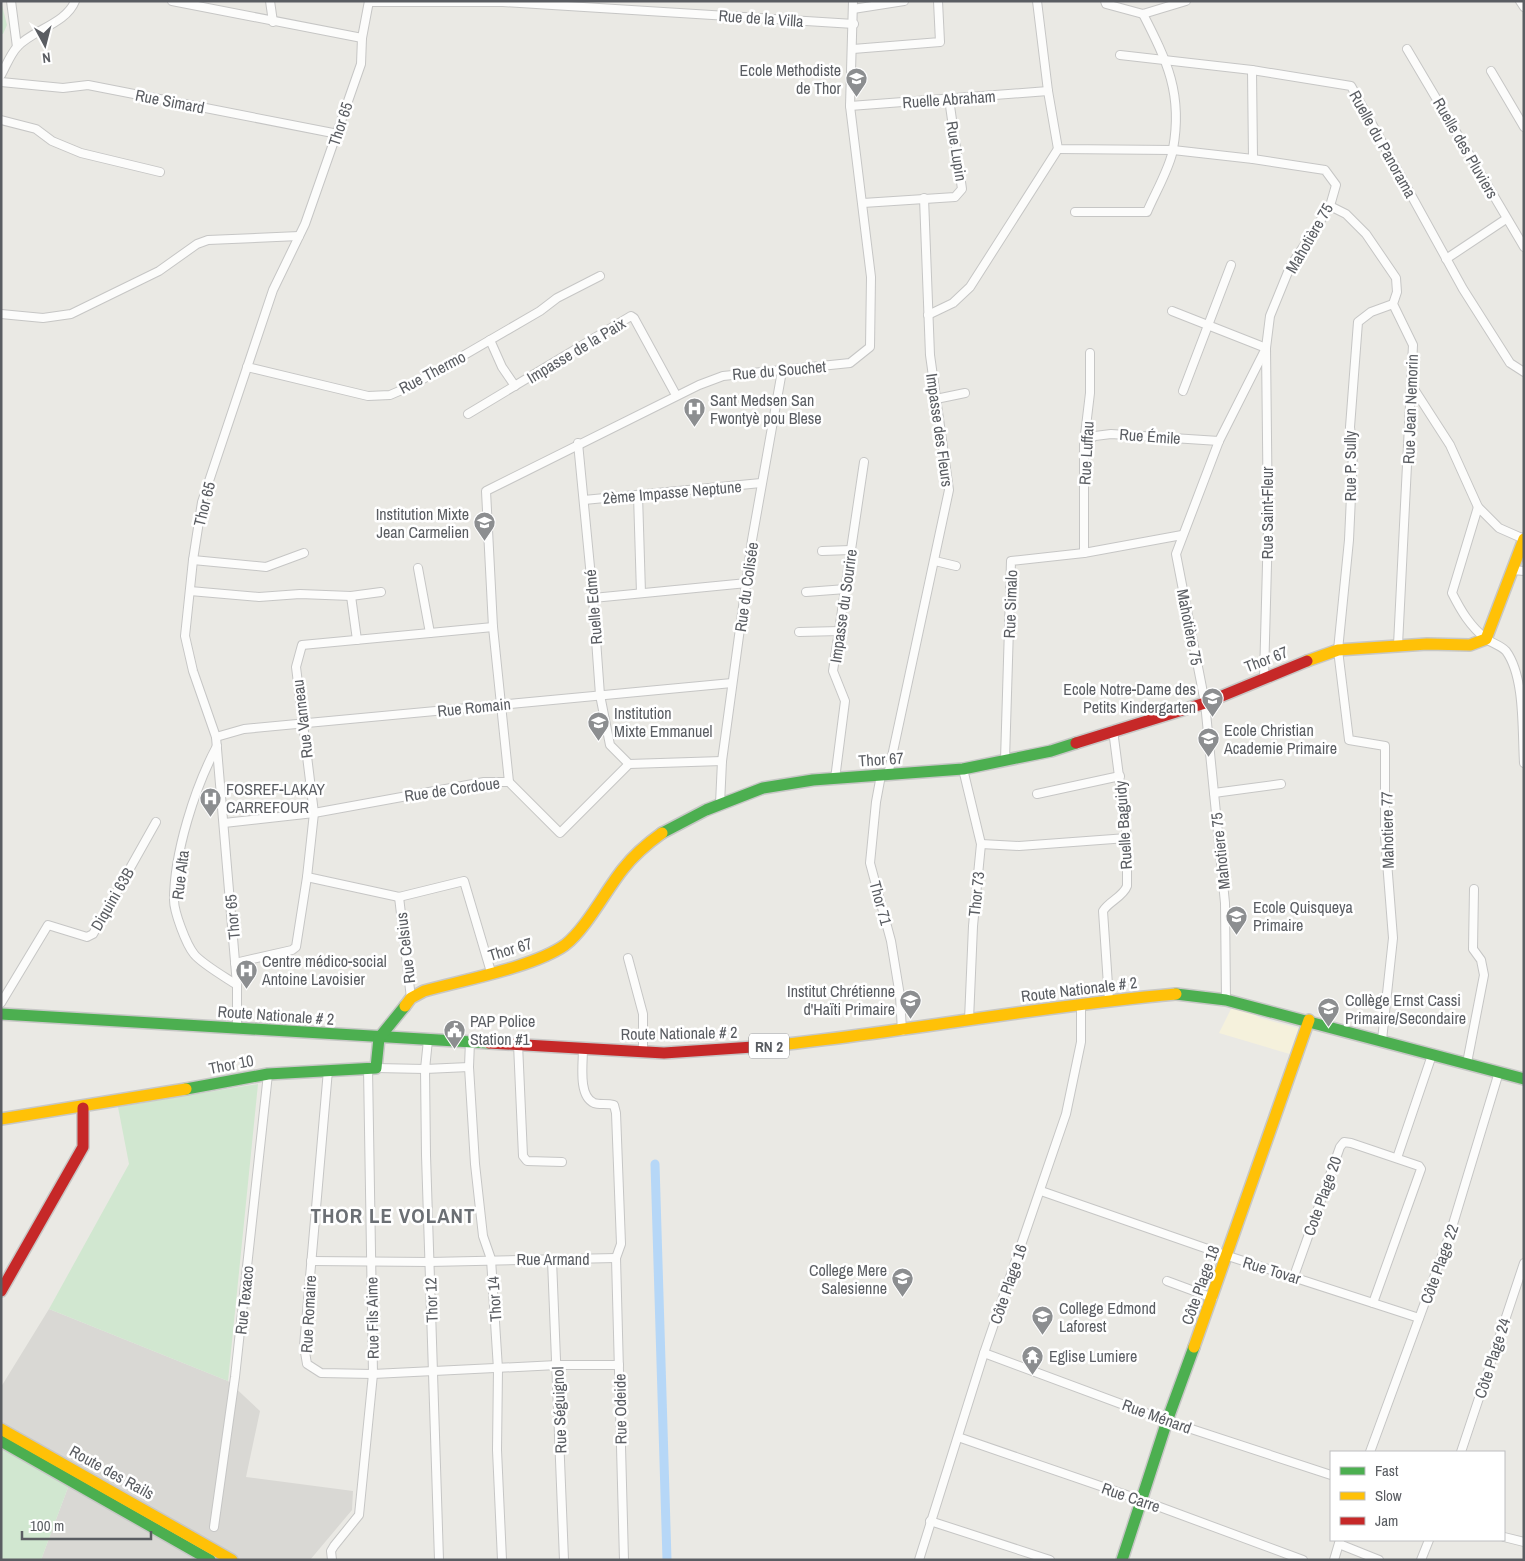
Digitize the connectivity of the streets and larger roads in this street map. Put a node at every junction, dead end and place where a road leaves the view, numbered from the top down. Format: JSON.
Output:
{"nodes":[{"id":1,"x":11,"y":1,"type":"edge"},
{"id":2,"x":85,"y":1,"type":"edge"},
{"id":3,"x":172,"y":1,"type":"edge"},
{"id":4,"x":270,"y":1,"type":"edge"},
{"id":5,"x":904,"y":1,"type":"edge"},
{"id":6,"x":938,"y":1,"type":"edge"},
{"id":7,"x":1037,"y":1,"type":"edge"},
{"id":8,"x":1186,"y":1,"type":"edge"},
{"id":9,"x":1520,"y":1,"type":"edge"},
{"id":10,"x":369,"y":2,"type":"edge"},
{"id":11,"x":1106,"y":2,"type":"edge"},
{"id":12,"x":74,"y":3,"type":"edge"},
{"id":13,"x":853,"y":5,"type":"edge"},
{"id":14,"x":1524,"y":7,"type":"edge"},
{"id":15,"x":1143,"y":14,"type":"junction"},
{"id":16,"x":273,"y":22,"type":"junction"},
{"id":17,"x":854,"y":24,"type":"junction"},
{"id":18,"x":362,"y":38,"type":"junction"},
{"id":19,"x":17,"y":47,"type":"junction"},
{"id":20,"x":853,"y":49,"type":"junction"},
{"id":21,"x":1407,"y":49,"type":"dead end"},
{"id":22,"x":1120,"y":54,"type":"dead end"},
{"id":23,"x":1166,"y":59,"type":"junction"},
{"id":24,"x":1252,"y":70,"type":"junction"},
{"id":25,"x":1491,"y":70,"type":"dead end"},
{"id":26,"x":1,"y":75,"type":"edge"},
{"id":27,"x":1,"y":82,"type":"edge"},
{"id":28,"x":1048,"y":91,"type":"junction"},
{"id":29,"x":949,"y":99,"type":"junction"},
{"id":30,"x":850,"y":106,"type":"junction"},
{"id":31,"x":1,"y":120,"type":"edge"},
{"id":32,"x":1524,"y":127,"type":"edge"},
{"id":33,"x":338,"y":134,"type":"junction"},
{"id":34,"x":1058,"y":149,"type":"junction"},
{"id":35,"x":1173,"y":150,"type":"junction"},
{"id":36,"x":1253,"y":159,"type":"junction"},
{"id":37,"x":160,"y":172,"type":"dead end"},
{"id":38,"x":924,"y":198,"type":"junction"},
{"id":39,"x":863,"y":203,"type":"junction"},
{"id":40,"x":1330,"y":206,"type":"junction"},
{"id":41,"x":1076,"y":212,"type":"dead end"},
{"id":42,"x":1506,"y":219,"type":"junction"},
{"id":43,"x":299,"y":236,"type":"junction"},
{"id":44,"x":1524,"y":247,"type":"edge"},
{"id":45,"x":1446,"y":259,"type":"junction"},
{"id":46,"x":1231,"y":265,"type":"dead end"},
{"id":47,"x":600,"y":276,"type":"dead end"},
{"id":48,"x":1393,"y":304,"type":"junction"},
{"id":49,"x":1172,"y":311,"type":"dead end"},
{"id":50,"x":1,"y":314,"type":"edge"},
{"id":51,"x":928,"y":315,"type":"junction"},
{"id":52,"x":1209,"y":326,"type":"junction"},
{"id":53,"x":490,"y":340,"type":"junction"},
{"id":54,"x":1266,"y":348,"type":"junction"},
{"id":55,"x":1090,"y":353,"type":"dead end"},
{"id":56,"x":247,"y":367,"type":"junction"},
{"id":57,"x":782,"y":371,"type":"junction"},
{"id":58,"x":1524,"y":372,"type":"edge"},
{"id":59,"x":515,"y":386,"type":"junction"},
{"id":60,"x":1412,"y":386,"type":"junction"},
{"id":61,"x":1183,"y":391,"type":"dead end"},
{"id":62,"x":965,"y":393,"type":"dead end"},
{"id":63,"x":676,"y":395,"type":"junction"},
{"id":64,"x":936,"y":399,"type":"junction"},
{"id":65,"x":468,"y":414,"type":"dead end"},
{"id":66,"x":1219,"y":441,"type":"junction"},
{"id":67,"x":578,"y":443,"type":"junction"},
{"id":68,"x":1084,"y":443,"type":"junction"},
{"id":69,"x":864,"y":462,"type":"dead end"},
{"id":70,"x":761,"y":483,"type":"junction"},
{"id":71,"x":638,"y":495,"type":"junction"},
{"id":72,"x":584,"y":500,"type":"junction"},
{"id":73,"x":1478,"y":507,"type":"junction"},
{"id":74,"x":1182,"y":535,"type":"junction"},
{"id":75,"x":1524,"y":539,"type":"edge"},
{"id":76,"x":851,"y":550,"type":"junction"},
{"id":77,"x":822,"y":551,"type":"dead end"},
{"id":78,"x":304,"y":553,"type":"dead end"},
{"id":79,"x":1084,"y":553,"type":"junction"},
{"id":80,"x":193,"y":560,"type":"junction"},
{"id":81,"x":934,"y":561,"type":"junction"},
{"id":82,"x":956,"y":566,"type":"dead end"},
{"id":83,"x":418,"y":568,"type":"dead end"},
{"id":84,"x":1518,"y":570,"type":"edge"},
{"id":85,"x":747,"y":583,"type":"junction"},
{"id":86,"x":846,"y":589,"type":"junction"},
{"id":87,"x":190,"y":591,"type":"junction"},
{"id":88,"x":381,"y":592,"type":"dead end"},
{"id":89,"x":806,"y":592,"type":"dead end"},
{"id":90,"x":641,"y":593,"type":"junction"},
{"id":91,"x":351,"y":596,"type":"junction"},
{"id":92,"x":593,"y":598,"type":"junction"},
{"id":93,"x":493,"y":627,"type":"junction"},
{"id":94,"x":840,"y":631,"type":"junction"},
{"id":95,"x":800,"y":632,"type":"dead end"},
{"id":96,"x":430,"y":633,"type":"junction"},
{"id":97,"x":1486,"y":639,"type":"junction"},
{"id":98,"x":356,"y":640,"type":"junction"},
{"id":99,"x":1398,"y":645,"type":"junction"},
{"id":100,"x":1338,"y":650,"type":"junction"},
{"id":101,"x":1264,"y":677,"type":"junction"},
{"id":102,"x":732,"y":683,"type":"junction"},
{"id":103,"x":600,"y":695,"type":"junction"},
{"id":104,"x":1205,"y":703,"type":"junction"},
{"id":105,"x":502,"y":704,"type":"junction"},
{"id":106,"x":303,"y":724,"type":"junction"},
{"id":107,"x":1113,"y":730,"type":"junction"},
{"id":108,"x":216,"y":737,"type":"junction"},
{"id":109,"x":217,"y":746,"type":"junction"},
{"id":110,"x":1005,"y":760,"type":"junction"},
{"id":111,"x":722,"y":761,"type":"junction"},
{"id":112,"x":1524,"y":763,"type":"edge"},
{"id":113,"x":629,"y":764,"type":"junction"},
{"id":114,"x":963,"y":769,"type":"junction"},
{"id":115,"x":884,"y":775,"type":"junction"},
{"id":116,"x":1120,"y":776,"type":"junction"},
{"id":117,"x":836,"y":779,"type":"junction"},
{"id":118,"x":509,"y":782,"type":"junction"},
{"id":119,"x":1281,"y":784,"type":"dead end"},
{"id":120,"x":1214,"y":793,"type":"junction"},
{"id":121,"x":1037,"y":794,"type":"dead end"},
{"id":122,"x":720,"y":804,"type":"junction"},
{"id":123,"x":314,"y":813,"type":"junction"},
{"id":124,"x":156,"y":822,"type":"dead end"},
{"id":125,"x":224,"y":823,"type":"junction"},
{"id":126,"x":1127,"y":838,"type":"junction"},
{"id":127,"x":981,"y":844,"type":"junction"},
{"id":128,"x":307,"y":877,"type":"junction"},
{"id":129,"x":1474,"y":889,"type":"dead end"},
{"id":130,"x":399,"y":897,"type":"junction"},
{"id":131,"x":628,"y":958,"type":"dead end"},
{"id":132,"x":235,"y":963,"type":"junction"},
{"id":133,"x":491,"y":972,"type":"junction"},
{"id":134,"x":237,"y":985,"type":"junction"},
{"id":135,"x":411,"y":998,"type":"junction"},
{"id":136,"x":1109,"y":1000,"type":"junction"},
{"id":137,"x":1226,"y":1000,"type":"junction"},
{"id":138,"x":1,"y":1003,"type":"edge"},
{"id":139,"x":1081,"y":1005,"type":"junction"},
{"id":140,"x":1,"y":1014,"type":"edge"},
{"id":141,"x":969,"y":1020,"type":"junction"},
{"id":142,"x":1308,"y":1020,"type":"junction"},
{"id":143,"x":237,"y":1029,"type":"junction"},
{"id":144,"x":902,"y":1031,"type":"junction"},
{"id":145,"x":379,"y":1038,"type":"junction"},
{"id":146,"x":428,"y":1040,"type":"junction"},
{"id":147,"x":1382,"y":1040,"type":"junction"},
{"id":148,"x":470,"y":1041,"type":"junction"},
{"id":149,"x":518,"y":1044,"type":"junction"},
{"id":150,"x":583,"y":1049,"type":"junction"},
{"id":151,"x":643,"y":1052,"type":"junction"},
{"id":152,"x":1432,"y":1054,"type":"junction"},
{"id":153,"x":1467,"y":1063,"type":"junction"},
{"id":154,"x":469,"y":1067,"type":"junction"},
{"id":155,"x":372,"y":1068,"type":"junction"},
{"id":156,"x":328,"y":1070,"type":"junction"},
{"id":157,"x":425,"y":1070,"type":"junction"},
{"id":158,"x":1499,"y":1072,"type":"junction"},
{"id":159,"x":268,"y":1074,"type":"junction"},
{"id":160,"x":1524,"y":1079,"type":"edge"},
{"id":161,"x":83,"y":1108,"type":"junction"},
{"id":162,"x":1,"y":1119,"type":"edge"},
{"id":163,"x":1397,"y":1158,"type":"junction"},
{"id":164,"x":562,"y":1162,"type":"dead end"},
{"id":165,"x":1041,"y":1191,"type":"junction"},
{"id":166,"x":1228,"y":1256,"type":"junction"},
{"id":167,"x":616,"y":1258,"type":"junction"},
{"id":168,"x":491,"y":1259,"type":"junction"},
{"id":169,"x":552,"y":1260,"type":"junction"},
{"id":170,"x":311,"y":1261,"type":"junction"},
{"id":171,"x":372,"y":1261,"type":"junction"},
{"id":172,"x":429,"y":1262,"type":"junction"},
{"id":173,"x":1524,"y":1263,"type":"edge"},
{"id":174,"x":1294,"y":1276,"type":"junction"},
{"id":175,"x":1167,"y":1281,"type":"dead end"},
{"id":176,"x":1,"y":1291,"type":"edge"},
{"id":177,"x":1213,"y":1298,"type":"junction"},
{"id":178,"x":1373,"y":1303,"type":"junction"},
{"id":179,"x":1419,"y":1318,"type":"junction"},
{"id":180,"x":984,"y":1353,"type":"junction"},
{"id":181,"x":557,"y":1365,"type":"junction"},
{"id":182,"x":619,"y":1365,"type":"junction"},
{"id":183,"x":498,"y":1369,"type":"junction"},
{"id":184,"x":434,"y":1372,"type":"junction"},
{"id":185,"x":373,"y":1374,"type":"junction"},
{"id":186,"x":1168,"y":1421,"type":"junction"},
{"id":187,"x":1,"y":1429,"type":"edge"},
{"id":188,"x":958,"y":1437,"type":"junction"},
{"id":189,"x":1,"y":1441,"type":"edge"},
{"id":190,"x":1370,"y":1451,"type":"edge"},
{"id":191,"x":1461,"y":1451,"type":"edge"},
{"id":192,"x":1330,"y":1475,"type":"edge"},
{"id":193,"x":1141,"y":1500,"type":"junction"},
{"id":194,"x":930,"y":1521,"type":"junction"},
{"id":195,"x":214,"y":1527,"type":"dead end"},
{"id":196,"x":1505,"y":1537,"type":"edge"},
{"id":197,"x":1429,"y":1541,"type":"edge"},
{"id":198,"x":1340,"y":1542,"type":"edge"},
{"id":199,"x":1524,"y":1542,"type":"edge"},
{"id":200,"x":331,"y":1558,"type":"edge"},
{"id":201,"x":210,"y":1560,"type":"edge"},
{"id":202,"x":232,"y":1560,"type":"edge"},
{"id":203,"x":439,"y":1560,"type":"edge"},
{"id":204,"x":502,"y":1560,"type":"edge"},
{"id":205,"x":564,"y":1560,"type":"edge"},
{"id":206,"x":624,"y":1560,"type":"edge"},
{"id":207,"x":919,"y":1560,"type":"edge"},
{"id":208,"x":1050,"y":1560,"type":"edge"},
{"id":209,"x":1122,"y":1560,"type":"edge"},
{"id":210,"x":1303,"y":1560,"type":"edge"},
{"id":211,"x":1334,"y":1560,"type":"edge"},
{"id":212,"x":1379,"y":1560,"type":"edge"},
{"id":213,"x":1421,"y":1560,"type":"edge"}],
"edges":[{"from":1,"to":19,"type":"street"},
{"from":2,"to":12,"type":"street"},
{"from":3,"to":16,"type":"street"},
{"from":4,"to":16,"type":"street"},
{"from":5,"to":13,"type":"street"},
{"from":6,"to":20,"type":"street"},
{"from":7,"to":28,"type":"street"},
{"from":8,"to":15,"type":"street"},
{"from":9,"to":14,"type":"street"},
{"from":10,"to":17,"type":"street","name":"Rue de la Villa"},
{"from":10,"to":18,"type":"street","name":"Thor 65"},
{"from":11,"to":15,"type":"street"},
{"from":12,"to":19,"type":"street"},
{"from":13,"to":17,"type":"street","name":"Rue du Souchet"},
{"from":15,"to":23,"type":"street"},
{"from":16,"to":18,"type":"street"},
{"from":17,"to":20,"type":"street","name":"Rue du Souchet"},
{"from":18,"to":33,"type":"street","name":"Thor 65"},
{"from":19,"to":26,"type":"street"},
{"from":20,"to":30,"type":"street","name":"Rue du Souchet"},
{"from":21,"to":42,"type":"street","name":"Ruelle des Pluviers"},
{"from":22,"to":23,"type":"street","name":"Ruelle du Panorama"},
{"from":23,"to":24,"type":"street","name":"Ruelle du Panorama"},
{"from":23,"to":35,"type":"street"},
{"from":24,"to":36,"type":"street"},
{"from":24,"to":45,"type":"street","name":"Ruelle du Panorama"},
{"from":25,"to":32,"type":"street"},
{"from":27,"to":33,"type":"street","name":"Rue Simard"},
{"from":28,"to":29,"type":"street","name":"Ruelle Abraham"},
{"from":28,"to":34,"type":"street"},
{"from":29,"to":30,"type":"street","name":"Ruelle Abraham"},
{"from":29,"to":38,"type":"street","name":"Rue Lupin"},
{"from":30,"to":39,"type":"street","name":"Rue du Souchet"},
{"from":31,"to":37,"type":"street"},
{"from":33,"to":43,"type":"street","name":"Thor 65"},
{"from":34,"to":35,"type":"street","name":"Mahotière 75"},
{"from":34,"to":51,"type":"street"},
{"from":35,"to":36,"type":"street","name":"Mahotière 75"},
{"from":35,"to":41,"type":"street"},
{"from":36,"to":40,"type":"street","name":"Mahotière 75"},
{"from":38,"to":39,"type":"street","name":"Rue Lupin"},
{"from":38,"to":51,"type":"street","name":"Impasse des Fleurs"},
{"from":39,"to":57,"type":"street","name":"Rue du Souchet"},
{"from":40,"to":48,"type":"street"},
{"from":40,"to":54,"type":"street","name":"Mahotière 75"},
{"from":42,"to":44,"type":"street","name":"Ruelle des Pluviers"},
{"from":42,"to":45,"type":"street"},
{"from":43,"to":50,"type":"street"},
{"from":43,"to":56,"type":"street","name":"Thor 65"},
{"from":45,"to":58,"type":"street","name":"Ruelle du Panorama"},
{"from":46,"to":52,"type":"street"},
{"from":47,"to":53,"type":"street","name":"Rue Thermo"},
{"from":48,"to":60,"type":"street","name":"Rue Jean Nemorin"},
{"from":48,"to":100,"type":"street","name":"Rue P. Sully"},
{"from":49,"to":52,"type":"street"},
{"from":51,"to":64,"type":"street","name":"Impasse des Fleurs"},
{"from":52,"to":54,"type":"street"},
{"from":52,"to":61,"type":"street"},
{"from":53,"to":56,"type":"street","name":"Rue Thermo"},
{"from":53,"to":59,"type":"street"},
{"from":54,"to":66,"type":"street","name":"Mahotière 75"},
{"from":54,"to":101,"type":"street","name":"Rue Saint-Fleur"},
{"from":55,"to":68,"type":"street","name":"Rue Luffau"},
{"from":56,"to":80,"type":"street","name":"Thor 65"},
{"from":57,"to":63,"type":"street","name":"Rue du Souchet"},
{"from":57,"to":70,"type":"street","name":"Rue du Colisée"},
{"from":59,"to":63,"type":"street","name":"Impasse de la Paix"},
{"from":59,"to":65,"type":"street","name":"Impasse de la Paix"},
{"from":60,"to":73,"type":"street"},
{"from":60,"to":99,"type":"street","name":"Rue Jean Nemorin"},
{"from":62,"to":64,"type":"street"},
{"from":63,"to":67,"type":"street","name":"Rue du Souchet"},
{"from":64,"to":81,"type":"street","name":"Impasse des Fleurs"},
{"from":66,"to":68,"type":"street","name":"Rue Émile"},
{"from":66,"to":74,"type":"street","name":"Mahotière 75"},
{"from":67,"to":72,"type":"street","name":"Ruelle Edmé"},
{"from":67,"to":93,"type":"street","name":"Rue du Souchet"},
{"from":68,"to":79,"type":"street","name":"Rue Luffau"},
{"from":69,"to":76,"type":"street","name":"Impasse du Sourire"},
{"from":70,"to":71,"type":"street","name":"2ème Impasse Neptune"},
{"from":70,"to":85,"type":"street","name":"Rue du Colisée"},
{"from":71,"to":72,"type":"street","name":"2ème Impasse Neptune"},
{"from":71,"to":90,"type":"street"},
{"from":72,"to":92,"type":"street","name":"Ruelle Edmé"},
{"from":73,"to":75,"type":"street"},
{"from":73,"to":97,"type":"street"},
{"from":74,"to":79,"type":"street","name":"Rue Simalo"},
{"from":74,"to":104,"type":"street","name":"Mahotière 75"},
{"from":75,"to":84,"type":"street"},
{"from":76,"to":77,"type":"street"},
{"from":76,"to":86,"type":"street","name":"Impasse du Sourire"},
{"from":78,"to":80,"type":"street"},
{"from":79,"to":110,"type":"street","name":"Rue Simalo"},
{"from":80,"to":87,"type":"street","name":"Thor 65"},
{"from":81,"to":82,"type":"street"},
{"from":81,"to":115,"type":"street","name":"Impasse des Fleurs"},
{"from":83,"to":96,"type":"street"},
{"from":84,"to":97,"type":"street"},
{"from":85,"to":90,"type":"street"},
{"from":85,"to":102,"type":"street","name":"Rue du Colisée"},
{"from":86,"to":89,"type":"street"},
{"from":86,"to":94,"type":"street","name":"Impasse du Sourire"},
{"from":87,"to":91,"type":"street"},
{"from":87,"to":108,"type":"street","name":"Thor 65"},
{"from":88,"to":91,"type":"street"},
{"from":90,"to":92,"type":"street"},
{"from":91,"to":98,"type":"street"},
{"from":92,"to":103,"type":"street","name":"Ruelle Edmé"},
{"from":93,"to":96,"type":"street","name":"Rue Vanneau"},
{"from":93,"to":105,"type":"street","name":"Rue du Souchet"},
{"from":94,"to":95,"type":"street"},
{"from":94,"to":117,"type":"street","name":"Impasse du Sourire"},
{"from":96,"to":98,"type":"street","name":"Rue Vanneau"},
{"from":97,"to":99,"type":"street","name":"Thor 67"},
{"from":97,"to":112,"type":"street"},
{"from":98,"to":106,"type":"street","name":"Rue Vanneau"},
{"from":99,"to":100,"type":"street","name":"Thor 67"},
{"from":100,"to":101,"type":"street","name":"Thor 67"},
{"from":100,"to":147,"type":"street","name":"Mahotiere 77"},
{"from":101,"to":104,"type":"street","name":"Thor 67"},
{"from":102,"to":103,"type":"street","name":"Rue Romain"},
{"from":102,"to":111,"type":"street","name":"Rue du Colisée"},
{"from":103,"to":105,"type":"street","name":"Rue Romain"},
{"from":103,"to":113,"type":"street","name":"Ruelle Edmé"},
{"from":104,"to":107,"type":"street","name":"Thor 67"},
{"from":104,"to":120,"type":"street","name":"Mahotiere 75"},
{"from":105,"to":106,"type":"street","name":"Rue Romain"},
{"from":105,"to":118,"type":"street","name":"Rue du Souchet"},
{"from":106,"to":108,"type":"street","name":"Rue Romain"},
{"from":106,"to":123,"type":"street","name":"Rue Vanneau"},
{"from":107,"to":110,"type":"street","name":"Thor 67"},
{"from":107,"to":116,"type":"street","name":"Ruelle Baguidy"},
{"from":108,"to":109,"type":"street","name":"Thor 65"},
{"from":109,"to":125,"type":"street","name":"Thor 65"},
{"from":109,"to":134,"type":"street","name":"Rue Alta"},
{"from":110,"to":114,"type":"street","name":"Thor 67"},
{"from":111,"to":113,"type":"street"},
{"from":111,"to":122,"type":"street","name":"Rue du Colisée"},
{"from":113,"to":118,"type":"street","name":"Rue de Cordoue"},
{"from":114,"to":115,"type":"street","name":"Thor 67"},
{"from":114,"to":127,"type":"street","name":"Thor 73"},
{"from":115,"to":117,"type":"street","name":"Thor 67"},
{"from":115,"to":144,"type":"street","name":"Thor 71"},
{"from":116,"to":121,"type":"street"},
{"from":116,"to":126,"type":"street","name":"Ruelle Baguidy"},
{"from":117,"to":122,"type":"street","name":"Thor 67"},
{"from":118,"to":123,"type":"street","name":"Rue de Cordoue"},
{"from":119,"to":120,"type":"street"},
{"from":120,"to":137,"type":"street","name":"Mahotiere 75"},
{"from":122,"to":133,"type":"street","name":"Thor 67"},
{"from":123,"to":125,"type":"street","name":"Rue de Cordoue"},
{"from":123,"to":128,"type":"street","name":"Rue Vanneau"},
{"from":124,"to":138,"type":"street","name":"Diquini 63B"},
{"from":125,"to":132,"type":"street","name":"Thor 65"},
{"from":126,"to":127,"type":"street"},
{"from":126,"to":136,"type":"street","name":"Ruelle Baguidy"},
{"from":127,"to":141,"type":"street","name":"Thor 73"},
{"from":128,"to":130,"type":"street"},
{"from":128,"to":132,"type":"street","name":"Rue Vanneau"},
{"from":129,"to":153,"type":"street"},
{"from":130,"to":133,"type":"street"},
{"from":130,"to":135,"type":"street","name":"Rue Celsius"},
{"from":131,"to":151,"type":"street"},
{"from":132,"to":134,"type":"street","name":"Thor 65"},
{"from":133,"to":135,"type":"street","name":"Thor 67"},
{"from":134,"to":143,"type":"street","name":"Thor 65"},
{"from":135,"to":145,"type":"street"},
{"from":136,"to":137,"type":"street","name":"Route Nationale # 2","number":"RN 2"},
{"from":136,"to":139,"type":"street","name":"Route Nationale # 2","number":"RN 2"},
{"from":137,"to":142,"type":"street","name":"Route Nationale # 2","number":"RN 2"},
{"from":139,"to":141,"type":"street","name":"Route Nationale # 2","number":"RN 2"},
{"from":139,"to":165,"type":"street","name":"Côte Plage 16"},
{"from":140,"to":143,"type":"street","name":"Route Nationale # 2","number":"RN 2"},
{"from":141,"to":144,"type":"street","name":"Route Nationale # 2","number":"RN 2"},
{"from":142,"to":147,"type":"street","name":"Route Nationale # 2","number":"RN 2"},
{"from":142,"to":166,"type":"street","name":"Côte Plage 18"},
{"from":143,"to":145,"type":"street","name":"Route Nationale # 2","number":"RN 2"},
{"from":144,"to":151,"type":"street","name":"Route Nationale # 2","number":"RN 2"},
{"from":145,"to":146,"type":"street","name":"Route Nationale # 2","number":"RN 2"},
{"from":145,"to":155,"type":"street"},
{"from":146,"to":148,"type":"street","name":"Route Nationale # 2","number":"RN 2"},
{"from":146,"to":157,"type":"street","name":"Thor 12"},
{"from":147,"to":152,"type":"street","name":"Route Nationale # 2","number":"RN 2"},
{"from":148,"to":149,"type":"street","name":"Route Nationale # 2","number":"RN 2"},
{"from":148,"to":154,"type":"street","name":"Thor 14"},
{"from":149,"to":150,"type":"street","name":"Route Nationale # 2","number":"RN 2"},
{"from":149,"to":164,"type":"street"},
{"from":150,"to":151,"type":"street","name":"Route Nationale # 2","number":"RN 2"},
{"from":150,"to":167,"type":"street","name":"Rue Odeide"},
{"from":152,"to":153,"type":"street","name":"Route Nationale # 2","number":"RN 2"},
{"from":152,"to":163,"type":"street"},
{"from":153,"to":158,"type":"street","name":"Route Nationale # 2","number":"RN 2"},
{"from":154,"to":157,"type":"street","name":"Thor 10"},
{"from":154,"to":168,"type":"street","name":"Thor 14"},
{"from":155,"to":156,"type":"street","name":"Thor 10"},
{"from":155,"to":157,"type":"street","name":"Thor 10"},
{"from":155,"to":171,"type":"street","name":"Rue Fils Aime"},
{"from":156,"to":159,"type":"street","name":"Thor 10"},
{"from":156,"to":170,"type":"street","name":"Rue Romaire"},
{"from":157,"to":172,"type":"street","name":"Thor 12"},
{"from":158,"to":160,"type":"street","name":"Route Nationale # 2","number":"RN 2"},
{"from":158,"to":179,"type":"street","name":"Côte Plage 22"},
{"from":159,"to":161,"type":"street","name":"Thor 10"},
{"from":159,"to":195,"type":"street","name":"Rue Texaco"},
{"from":161,"to":162,"type":"street","name":"Thor 10"},
{"from":161,"to":176,"type":"street"},
{"from":163,"to":174,"type":"street","name":"Cote Plage 20"},
{"from":163,"to":178,"type":"street","name":"Cote Plage 20"},
{"from":165,"to":166,"type":"street","name":"Rue Tovar"},
{"from":165,"to":180,"type":"street","name":"Côte Plage 16"},
{"from":166,"to":174,"type":"street","name":"Rue Tovar"},
{"from":166,"to":177,"type":"street","name":"Côte Plage 18"},
{"from":167,"to":169,"type":"street","name":"Rue Armand"},
{"from":167,"to":182,"type":"street","name":"Rue Odeide"},
{"from":168,"to":169,"type":"street","name":"Rue Armand"},
{"from":168,"to":172,"type":"street","name":"Rue Armand"},
{"from":168,"to":183,"type":"street","name":"Thor 14"},
{"from":169,"to":181,"type":"street","name":"Rue Séguignol"},
{"from":170,"to":171,"type":"street","name":"Rue Armand"},
{"from":170,"to":185,"type":"street","name":"Rue Romaire"},
{"from":171,"to":172,"type":"street","name":"Rue Armand"},
{"from":171,"to":185,"type":"street","name":"Rue Fils Aime"},
{"from":172,"to":184,"type":"street","name":"Thor 12"},
{"from":173,"to":191,"type":"street","name":"Côte Plage 24"},
{"from":174,"to":178,"type":"street","name":"Rue Tovar"},
{"from":175,"to":177,"type":"street"},
{"from":177,"to":186,"type":"street","name":"Côte Plage 18"},
{"from":178,"to":179,"type":"street","name":"Rue Tovar"},
{"from":179,"to":190,"type":"street","name":"Côte Plage 22"},
{"from":180,"to":186,"type":"street","name":"Rue Ménard"},
{"from":180,"to":188,"type":"street","name":"Côte Plage 16"},
{"from":181,"to":182,"type":"street","name":"Rue Romaire"},
{"from":181,"to":183,"type":"street","name":"Rue Romaire"},
{"from":181,"to":205,"type":"street","name":"Rue Séguignol"},
{"from":182,"to":206,"type":"street","name":"Rue Odeide"},
{"from":183,"to":184,"type":"street","name":"Rue Romaire"},
{"from":183,"to":204,"type":"street","name":"Thor 14"},
{"from":184,"to":185,"type":"street","name":"Rue Romaire"},
{"from":184,"to":203,"type":"street","name":"Thor 12"},
{"from":185,"to":200,"type":"street","name":"Rue Fils Aime"},
{"from":186,"to":192,"type":"street","name":"Rue Ménard"},
{"from":186,"to":193,"type":"street","name":"Côte Plage 18"},
{"from":187,"to":202,"type":"street","name":"Route des Rails"},
{"from":188,"to":193,"type":"street","name":"Rue Carre"},
{"from":188,"to":194,"type":"street","name":"Côte Plage 16"},
{"from":189,"to":201,"type":"street","name":"Route des Rails"},
{"from":193,"to":209,"type":"street","name":"Côte Plage 18"},
{"from":193,"to":210,"type":"street","name":"Rue Carre"},
{"from":194,"to":207,"type":"street","name":"Côte Plage 16"},
{"from":194,"to":208,"type":"street"},
{"from":196,"to":199,"type":"street"},
{"from":197,"to":213,"type":"street"},
{"from":198,"to":211,"type":"street"},
{"from":198,"to":212,"type":"street"}]}
